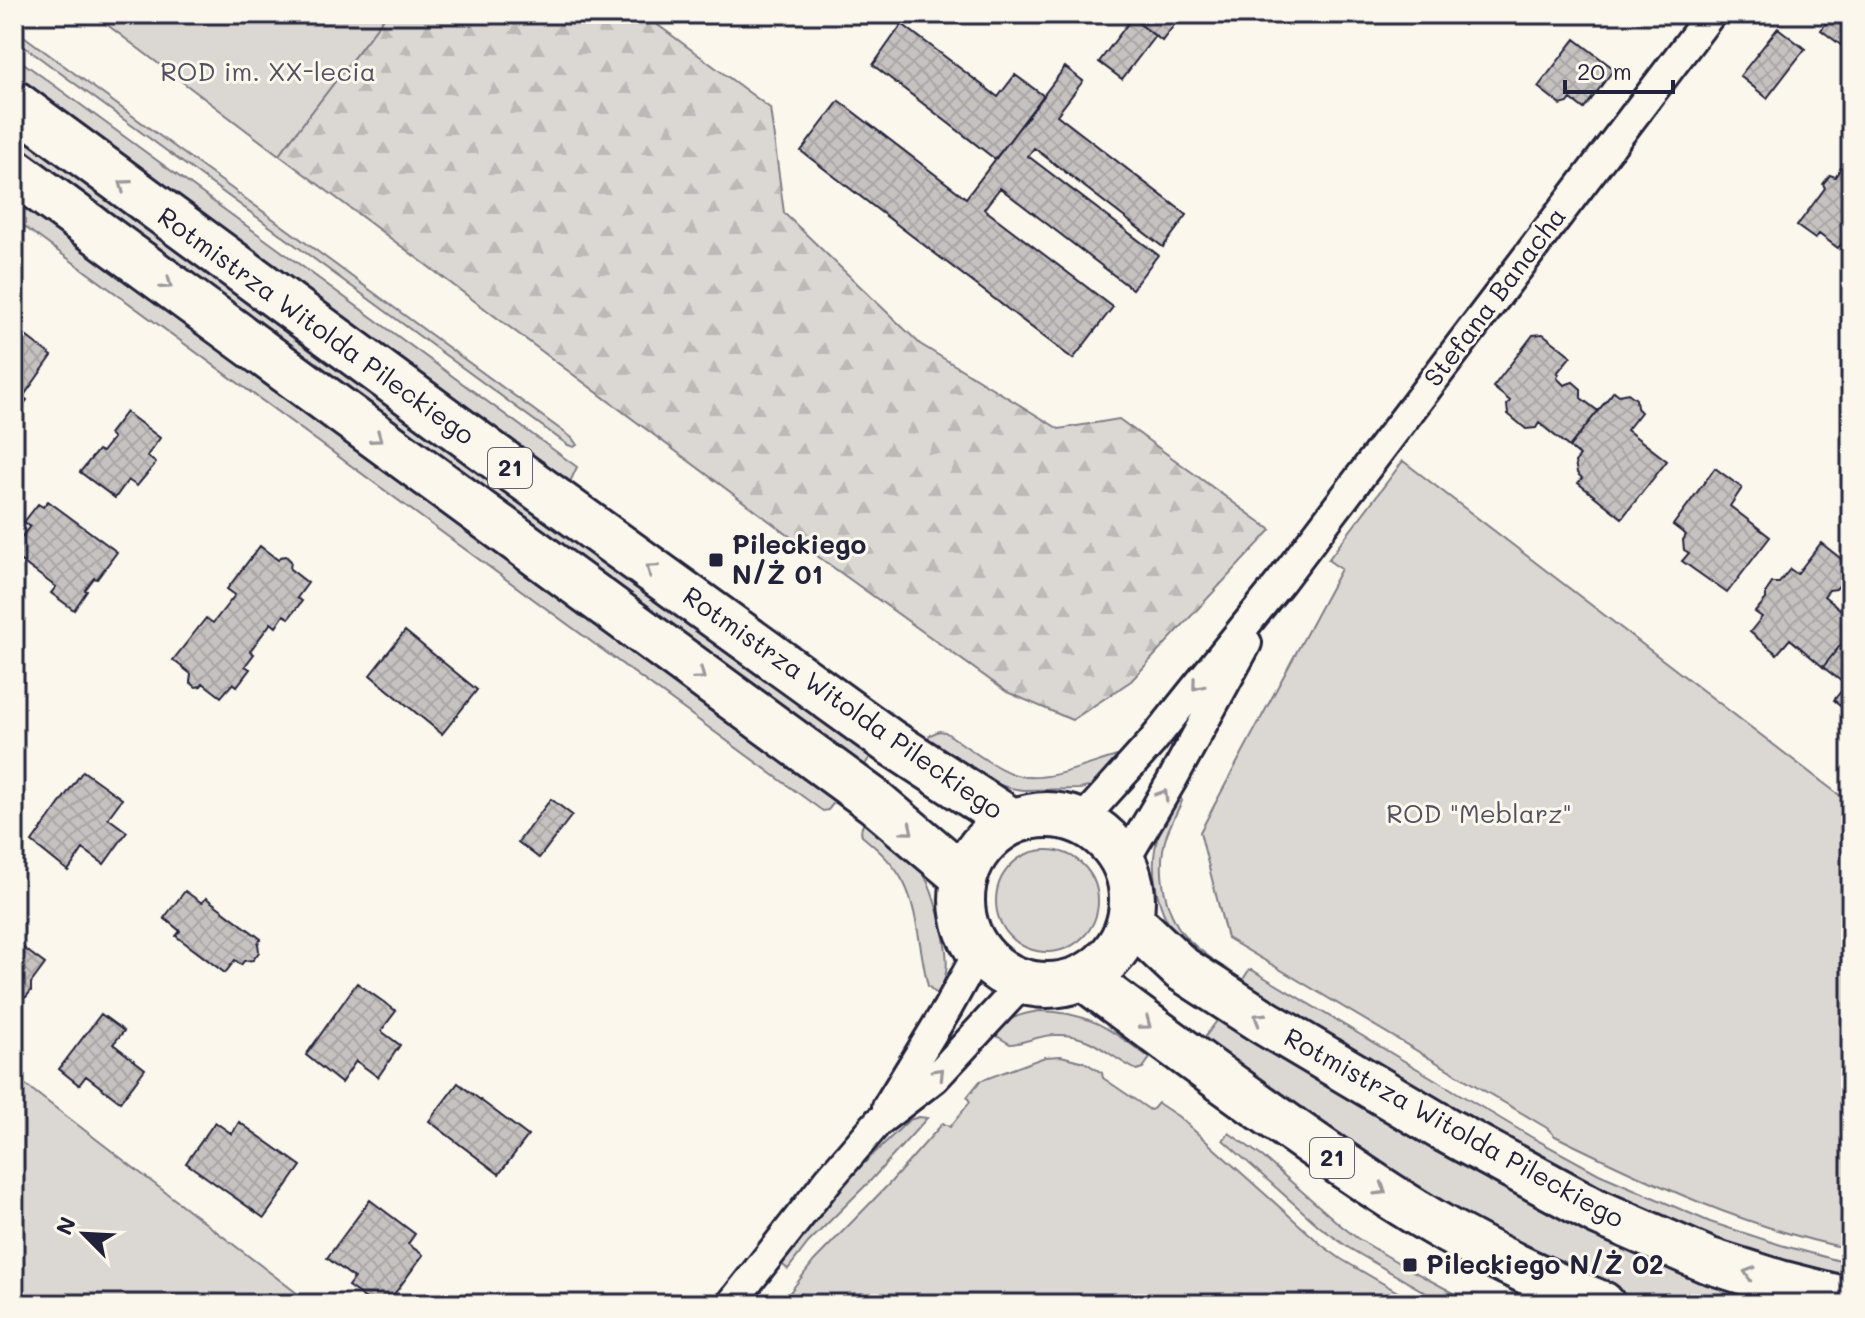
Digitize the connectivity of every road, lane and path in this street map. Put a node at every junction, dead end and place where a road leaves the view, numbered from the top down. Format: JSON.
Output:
{"nodes":[{"id":1,"x":1711,"y":14,"type":"edge"},
{"id":2,"x":14,"y":103,"type":"edge"},
{"id":3,"x":14,"y":171,"type":"edge"},
{"id":4,"x":1281,"y":581,"type":"junction"},
{"id":5,"x":1081,"y":821,"type":"junction"},
{"id":6,"x":1013,"y":822,"type":"junction"},
{"id":7,"x":1124,"y":862,"type":"junction"},
{"id":8,"x":965,"y":878,"type":"junction"},
{"id":9,"x":1130,"y":920,"type":"junction"},
{"id":10,"x":979,"y":951,"type":"junction"},
{"id":11,"x":1083,"y":977,"type":"junction"},
{"id":12,"x":1024,"y":982,"type":"junction"},
{"id":13,"x":878,"y":1122,"type":"junction"},
{"id":14,"x":1851,"y":1301,"type":"edge"},
{"id":15,"x":731,"y":1304,"type":"edge"},
{"id":16,"x":1602,"y":1304,"type":"edge"}],
"edges":[{"from":1,"to":4,"type":"street","name":"Stefana Banacha"},
{"from":6,"to":2,"type":"main road","name":"Rotmistrza Witolda Pileckiego","number":"21","one_way":true},
{"from":3,"to":8,"type":"main road","name":"Rotmistrza Witolda Pileckiego","number":"21","one_way":true},
{"from":4,"to":5,"type":"street","name":"Stefana Banacha","one_way":true},
{"from":7,"to":4,"type":"street","name":"Stefana Banacha","one_way":true},
{"from":5,"to":6,"type":"main road"},
{"from":5,"to":7,"type":"main road"},
{"from":6,"to":8,"type":"main road"},
{"from":7,"to":9,"type":"main road"},
{"from":8,"to":10,"type":"main road"},
{"from":9,"to":11,"type":"main road"},
{"from":14,"to":9,"type":"main road","name":"Rotmistrza Witolda Pileckiego","one_way":true},
{"from":10,"to":12,"type":"main road"},
{"from":10,"to":13,"type":"street"},
{"from":11,"to":12,"type":"main road"},
{"from":11,"to":16,"type":"main road","number":"21","one_way":true},
{"from":13,"to":12,"type":"street","one_way":true},
{"from":13,"to":15,"type":"street"}]}
